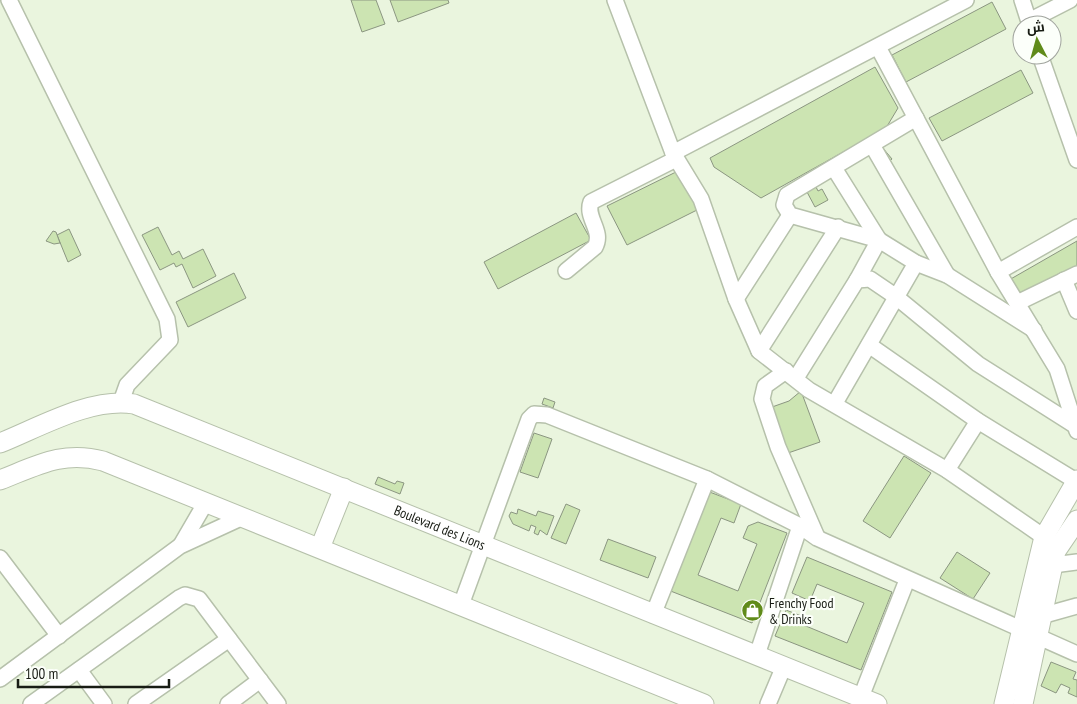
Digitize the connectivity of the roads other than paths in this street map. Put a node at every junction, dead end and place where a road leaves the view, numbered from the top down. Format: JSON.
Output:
{"nodes":[{"id":1,"x":9,"y":0,"type":"edge"},
{"id":2,"x":615,"y":0,"type":"edge"},
{"id":3,"x":966,"y":0,"type":"edge"},
{"id":4,"x":1022,"y":0,"type":"edge"},
{"id":5,"x":1070,"y":0,"type":"edge"},
{"id":6,"x":1027,"y":15,"type":"edge"},
{"id":7,"x":1043,"y":15,"type":"edge"},
{"id":8,"x":878,"y":47,"type":"junction"},
{"id":9,"x":1044,"y":65,"type":"edge"},
{"id":10,"x":916,"y":118,"type":"junction"},
{"id":11,"x":872,"y":145,"type":"junction"},
{"id":12,"x":1076,"y":155,"type":"edge"},
{"id":13,"x":674,"y":156,"type":"junction"},
{"id":14,"x":834,"y":168,"type":"junction"},
{"id":15,"x":790,"y":215,"type":"junction"},
{"id":16,"x":838,"y":227,"type":"junction"},
{"id":17,"x":1077,"y":227,"type":"edge"},
{"id":18,"x":879,"y":240,"type":"junction"},
{"id":19,"x":916,"y":263,"type":"junction"},
{"id":20,"x":566,"y":271,"type":"dead end"},
{"id":21,"x":998,"y":272,"type":"junction"},
{"id":22,"x":947,"y":275,"type":"junction"},
{"id":23,"x":1071,"y":277,"type":"edge"},
{"id":24,"x":857,"y":280,"type":"junction"},
{"id":25,"x":895,"y":296,"type":"junction"},
{"id":26,"x":736,"y":299,"type":"junction"},
{"id":27,"x":1018,"y":303,"type":"junction"},
{"id":28,"x":1077,"y":311,"type":"edge"},
{"id":29,"x":1034,"y":330,"type":"junction"},
{"id":30,"x":869,"y":345,"type":"junction"},
{"id":31,"x":758,"y":351,"type":"junction"},
{"id":32,"x":791,"y":375,"type":"junction"},
{"id":33,"x":121,"y":402,"type":"junction"},
{"id":34,"x":835,"y":404,"type":"junction"},
{"id":35,"x":978,"y":421,"type":"junction"},
{"id":36,"x":1076,"y":428,"type":"edge"},
{"id":37,"x":0,"y":443,"type":"edge"},
{"id":38,"x":946,"y":470,"type":"junction"},
{"id":39,"x":707,"y":479,"type":"junction"},
{"id":40,"x":0,"y":480,"type":"edge"},
{"id":41,"x":1076,"y":480,"type":"edge"},
{"id":42,"x":344,"y":488,"type":"junction"},
{"id":43,"x":206,"y":502,"type":"junction"},
{"id":44,"x":243,"y":517,"type":"junction"},
{"id":45,"x":1077,"y":520,"type":"edge"},
{"id":46,"x":800,"y":526,"type":"junction"},
{"id":47,"x":817,"y":538,"type":"junction"},
{"id":48,"x":1044,"y":538,"type":"junction"},
{"id":49,"x":483,"y":545,"type":"junction"},
{"id":50,"x":180,"y":546,"type":"junction"},
{"id":51,"x":320,"y":548,"type":"junction"},
{"id":52,"x":0,"y":558,"type":"edge"},
{"id":53,"x":1077,"y":562,"type":"edge"},
{"id":54,"x":1053,"y":565,"type":"junction"},
{"id":55,"x":908,"y":580,"type":"junction"},
{"id":56,"x":460,"y":605,"type":"junction"},
{"id":57,"x":1077,"y":606,"type":"edge"},
{"id":58,"x":653,"y":615,"type":"junction"},
{"id":59,"x":1042,"y":616,"type":"junction"},
{"id":60,"x":1029,"y":633,"type":"junction"},
{"id":61,"x":59,"y":636,"type":"junction"},
{"id":62,"x":229,"y":639,"type":"junction"},
{"id":63,"x":1077,"y":654,"type":"edge"},
{"id":64,"x":757,"y":655,"type":"junction"},
{"id":65,"x":784,"y":666,"type":"junction"},
{"id":66,"x":79,"y":670,"type":"junction"},
{"id":67,"x":0,"y":679,"type":"edge"},
{"id":68,"x":260,"y":680,"type":"junction"},
{"id":69,"x":869,"y":701,"type":"edge"},
{"id":70,"x":31,"y":704,"type":"edge"},
{"id":71,"x":104,"y":704,"type":"edge"},
{"id":72,"x":136,"y":704,"type":"edge"},
{"id":73,"x":228,"y":704,"type":"edge"},
{"id":74,"x":278,"y":704,"type":"edge"},
{"id":75,"x":704,"y":704,"type":"edge"},
{"id":76,"x":768,"y":704,"type":"edge"},
{"id":77,"x":1004,"y":704,"type":"edge"},
{"id":78,"x":1023,"y":704,"type":"edge"}],
"edges":[{"from":1,"to":33,"type":"street"},
{"from":2,"to":13,"type":"street"},
{"from":3,"to":8,"type":"street"},
{"from":4,"to":6,"type":"street"},
{"from":5,"to":7,"type":"street"},
{"from":8,"to":10,"type":"street"},
{"from":8,"to":13,"type":"street"},
{"from":9,"to":12,"type":"street"},
{"from":10,"to":11,"type":"street"},
{"from":10,"to":21,"type":"street"},
{"from":11,"to":14,"type":"street"},
{"from":11,"to":22,"type":"street"},
{"from":13,"to":20,"type":"street"},
{"from":13,"to":26,"type":"street"},
{"from":14,"to":15,"type":"street"},
{"from":14,"to":18,"type":"street"},
{"from":15,"to":16,"type":"street"},
{"from":15,"to":26,"type":"street"},
{"from":16,"to":18,"type":"street"},
{"from":16,"to":31,"type":"street"},
{"from":17,"to":21,"type":"street"},
{"from":18,"to":19,"type":"street"},
{"from":18,"to":24,"type":"street"},
{"from":19,"to":22,"type":"street"},
{"from":19,"to":25,"type":"street"},
{"from":21,"to":27,"type":"street"},
{"from":22,"to":29,"type":"street"},
{"from":23,"to":27,"type":"street"},
{"from":23,"to":28,"type":"street"},
{"from":24,"to":25,"type":"street"},
{"from":24,"to":32,"type":"street"},
{"from":25,"to":30,"type":"street"},
{"from":25,"to":36,"type":"street"},
{"from":26,"to":31,"type":"street"},
{"from":27,"to":29,"type":"street"},
{"from":29,"to":36,"type":"street"},
{"from":30,"to":34,"type":"street"},
{"from":30,"to":35,"type":"street"},
{"from":31,"to":32,"type":"street"},
{"from":32,"to":34,"type":"street"},
{"from":32,"to":47,"type":"street"},
{"from":33,"to":37,"type":"main road","name":"Boulevard des Lions"},
{"from":33,"to":42,"type":"main road","name":"Boulevard des Lions"},
{"from":34,"to":38,"type":"street"},
{"from":35,"to":38,"type":"street"},
{"from":35,"to":41,"type":"street"},
{"from":38,"to":48,"type":"street"},
{"from":39,"to":46,"type":"street"},
{"from":39,"to":49,"type":"street"},
{"from":39,"to":58,"type":"street"},
{"from":40,"to":43,"type":"main road"},
{"from":41,"to":48,"type":"main road"},
{"from":42,"to":49,"type":"main road","name":"Boulevard des Lions"},
{"from":42,"to":51,"type":"main road"},
{"from":43,"to":44,"type":"main road"},
{"from":43,"to":50,"type":"street"},
{"from":44,"to":50,"type":"street"},
{"from":44,"to":51,"type":"main road"},
{"from":45,"to":54,"type":"main road"},
{"from":46,"to":47,"type":"street"},
{"from":46,"to":64,"type":"street"},
{"from":47,"to":55,"type":"street"},
{"from":48,"to":60,"type":"main road"},
{"from":49,"to":56,"type":"street"},
{"from":49,"to":58,"type":"main road","name":"Boulevard des Lions"},
{"from":50,"to":61,"type":"street"},
{"from":51,"to":56,"type":"main road"},
{"from":52,"to":61,"type":"street"},
{"from":53,"to":54,"type":"street"},
{"from":54,"to":59,"type":"main road"},
{"from":55,"to":60,"type":"street"},
{"from":55,"to":69,"type":"street"},
{"from":56,"to":75,"type":"main road"},
{"from":57,"to":59,"type":"street"},
{"from":58,"to":64,"type":"main road","name":"Boulevard des Lions"},
{"from":59,"to":60,"type":"main road"},
{"from":60,"to":63,"type":"street"},
{"from":60,"to":77,"type":"main road"},
{"from":60,"to":78,"type":"main road"},
{"from":61,"to":67,"type":"street"},
{"from":62,"to":66,"type":"street"},
{"from":62,"to":68,"type":"street"},
{"from":62,"to":72,"type":"street"},
{"from":64,"to":65,"type":"main road","name":"Boulevard des Lions"},
{"from":65,"to":69,"type":"main road","name":"Boulevard des Lions"},
{"from":65,"to":76,"type":"street"},
{"from":66,"to":70,"type":"street"},
{"from":66,"to":71,"type":"street"},
{"from":68,"to":73,"type":"street"},
{"from":68,"to":74,"type":"street"}]}
